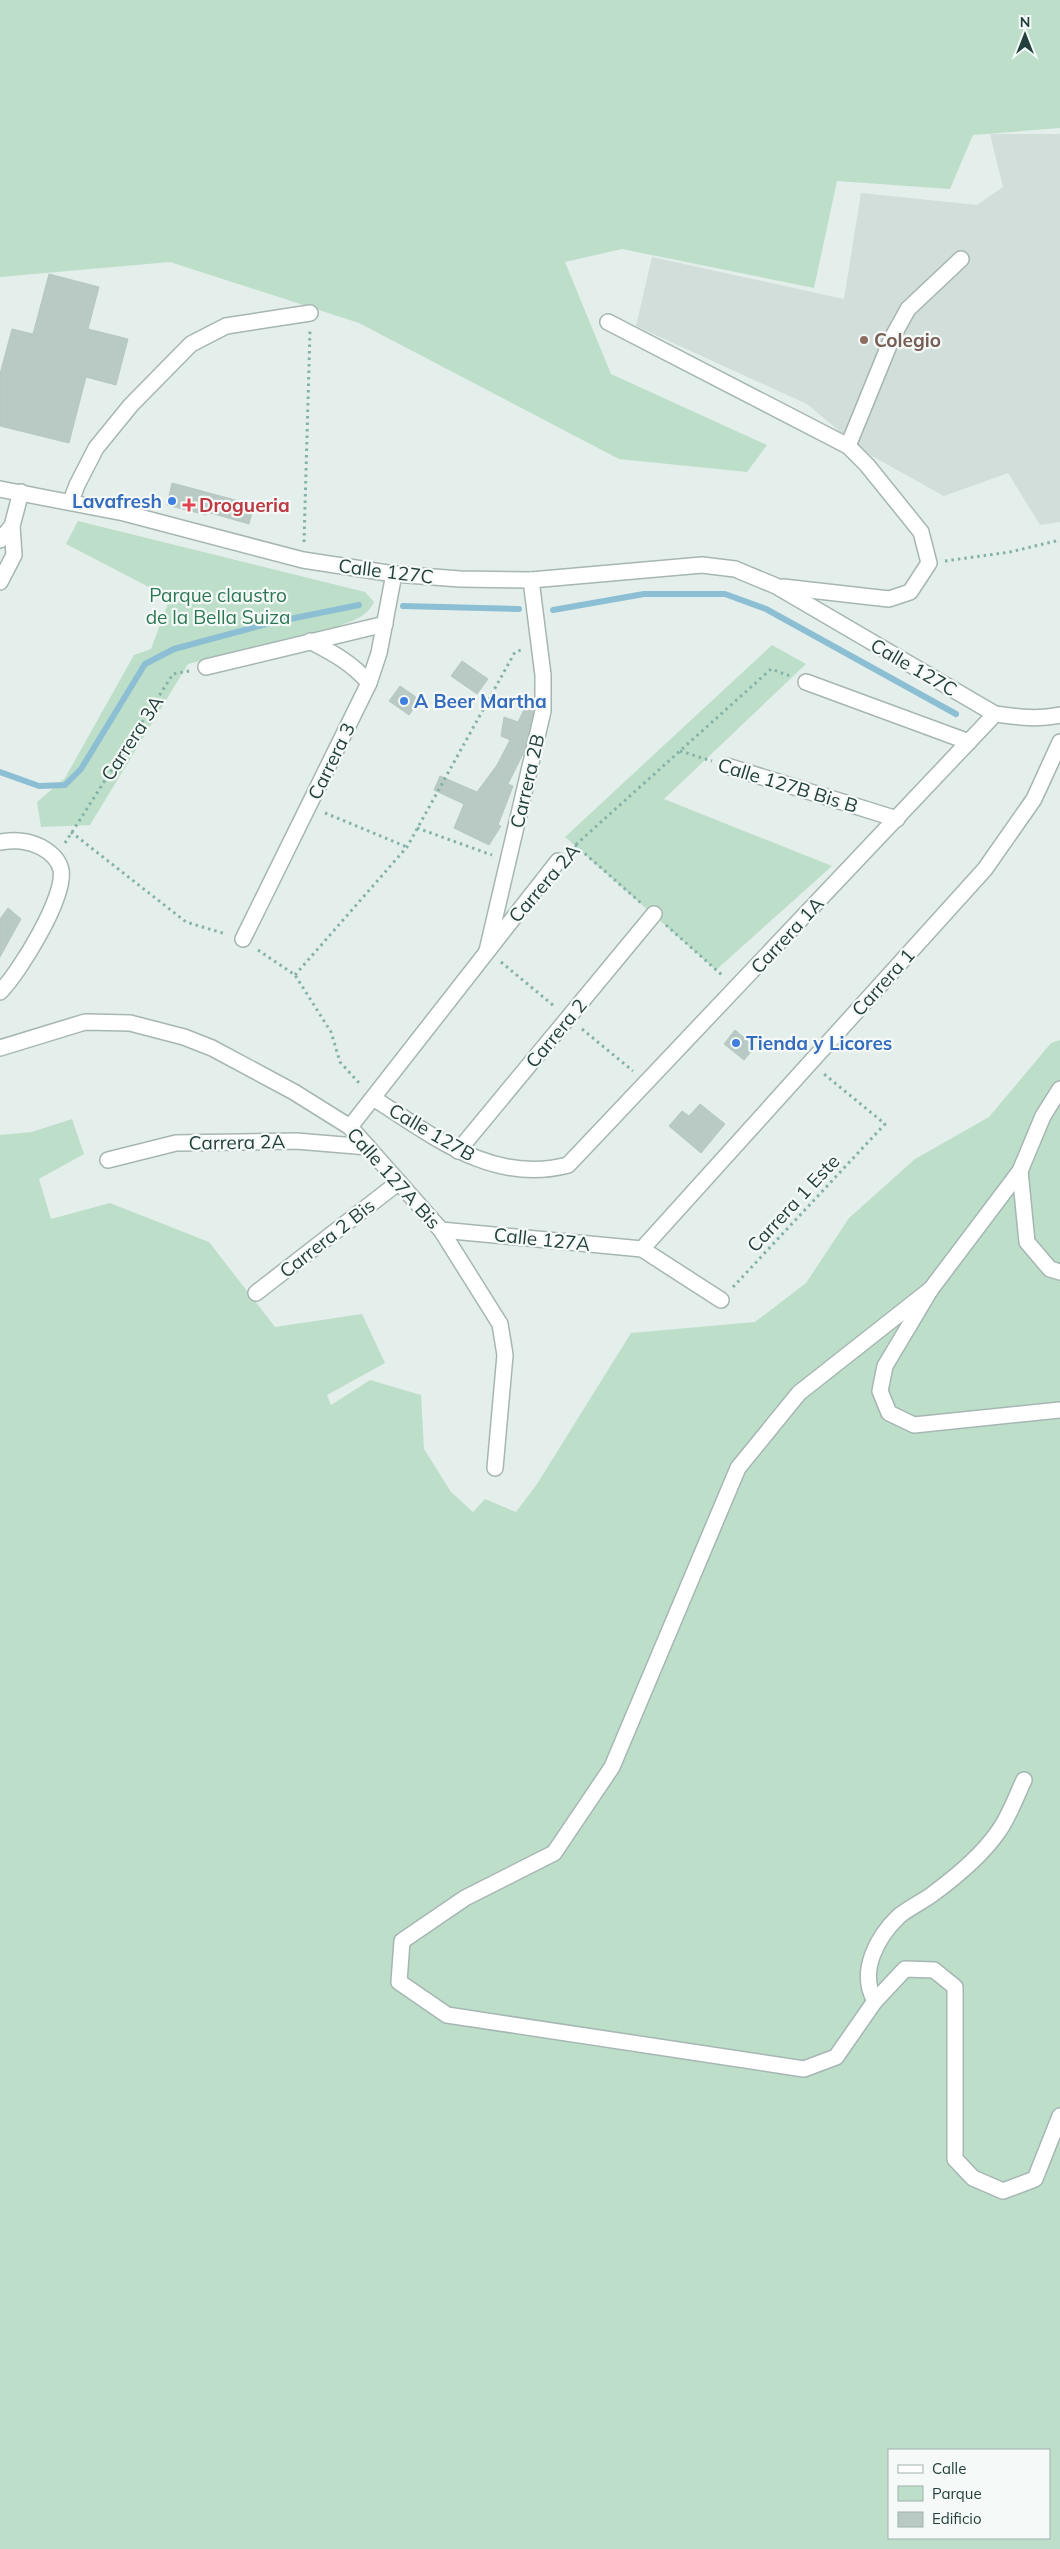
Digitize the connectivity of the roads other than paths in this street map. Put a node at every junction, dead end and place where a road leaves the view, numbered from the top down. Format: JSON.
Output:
{"nodes":[{"id":1,"x":961,"y":259,"type":"dead end"},
{"id":2,"x":310,"y":313,"type":"road end"},
{"id":3,"x":608,"y":322,"type":"dead end"},
{"id":4,"x":848,"y":446,"type":"junction"},
{"id":5,"x":0,"y":489,"type":"edge"},
{"id":6,"x":21,"y":492,"type":"junction"},
{"id":7,"x":72,"y":502,"type":"junction"},
{"id":8,"x":12,"y":526,"type":"junction"},
{"id":9,"x":0,"y":540,"type":"edge"},
{"id":10,"x":394,"y":574,"type":"junction"},
{"id":11,"x":531,"y":580,"type":"junction"},
{"id":12,"x":0,"y":582,"type":"edge"},
{"id":13,"x":776,"y":586,"type":"junction"},
{"id":14,"x":385,"y":624,"type":"junction"},
{"id":15,"x":310,"y":641,"type":"junction"},
{"id":16,"x":206,"y":667,"type":"road end"},
{"id":17,"x":806,"y":682,"type":"dead end"},
{"id":18,"x":369,"y":683,"type":"junction"},
{"id":19,"x":995,"y":714,"type":"junction"},
{"id":20,"x":1060,"y":715,"type":"edge"},
{"id":21,"x":969,"y":742,"type":"junction"},
{"id":22,"x":1060,"y":742,"type":"edge"},
{"id":23,"x":727,"y":766,"type":"road end"},
{"id":24,"x":897,"y":819,"type":"junction"},
{"id":25,"x":0,"y":842,"type":"edge"},
{"id":26,"x":558,"y":861,"type":"road end"},
{"id":27,"x":654,"y":914,"type":"dead end"},
{"id":28,"x":243,"y":939,"type":"dead end"},
{"id":29,"x":487,"y":951,"type":"junction"},
{"id":30,"x":0,"y":992,"type":"edge"},
{"id":31,"x":0,"y":1048,"type":"edge"},
{"id":32,"x":1060,"y":1089,"type":"edge"},
{"id":33,"x":373,"y":1098,"type":"junction"},
{"id":34,"x":350,"y":1127,"type":"junction"},
{"id":35,"x":368,"y":1148,"type":"junction"},
{"id":36,"x":458,"y":1152,"type":"junction"},
{"id":37,"x":578,"y":1156,"type":"joint"},
{"id":38,"x":108,"y":1160,"type":"dead end"},
{"id":39,"x":1020,"y":1171,"type":"junction"},
{"id":40,"x":399,"y":1182,"type":"junction"},
{"id":41,"x":441,"y":1230,"type":"junction"},
{"id":42,"x":642,"y":1249,"type":"junction"},
{"id":43,"x":1060,"y":1272,"type":"edge"},
{"id":44,"x":931,"y":1289,"type":"junction"},
{"id":45,"x":256,"y":1293,"type":"dead end"},
{"id":46,"x":721,"y":1300,"type":"road end"},
{"id":47,"x":1060,"y":1410,"type":"edge"},
{"id":48,"x":495,"y":1468,"type":"dead end"},
{"id":49,"x":1024,"y":1780,"type":"dead end"},
{"id":50,"x":875,"y":2001,"type":"junction"},
{"id":51,"x":1060,"y":2116,"type":"edge"}],
"edges":[{"from":1,"to":4,"type":"street"},
{"from":2,"to":7,"type":"street"},
{"from":3,"to":4,"type":"street"},
{"from":4,"to":13,"type":"street","name":"Calle 127C"},
{"from":5,"to":6,"type":"street","name":"Calle 127C"},
{"from":6,"to":7,"type":"street","name":"Calle 127C"},
{"from":6,"to":8,"type":"street"},
{"from":7,"to":10,"type":"street","name":"Calle 127C"},
{"from":8,"to":9,"type":"street"},
{"from":8,"to":12,"type":"street"},
{"from":10,"to":11,"type":"street","name":"Calle 127C"},
{"from":10,"to":14,"type":"street","name":"Carrera 3"},
{"from":11,"to":13,"type":"street","name":"Calle 127C"},
{"from":11,"to":29,"type":"street","name":"Carrera 2B"},
{"from":13,"to":19,"type":"street","name":"Calle 127C"},
{"from":14,"to":15,"type":"street"},
{"from":14,"to":18,"type":"street","name":"Carrera 3"},
{"from":15,"to":16,"type":"street"},
{"from":15,"to":18,"type":"street"},
{"from":17,"to":21,"type":"street"},
{"from":18,"to":28,"type":"street","name":"Carrera 3"},
{"from":19,"to":20,"type":"street","name":"Calle 127C"},
{"from":19,"to":21,"type":"street","name":"Carrera 1A"},
{"from":21,"to":24,"type":"street","name":"Carrera 1A"},
{"from":22,"to":42,"type":"street","name":"Carrera 1"},
{"from":23,"to":24,"type":"street","name":"Calle 127B Bis B"},
{"from":24,"to":37,"type":"street","name":"Carrera 1A"},
{"from":25,"to":30,"type":"street"},
{"from":26,"to":29,"type":"street","name":"Carrera 2A"},
{"from":27,"to":36,"type":"street","name":"Carrera 2"},
{"from":29,"to":33,"type":"street","name":"Carrera 2A"},
{"from":31,"to":34,"type":"street","name":"Calle 127A Bis"},
{"from":32,"to":39,"type":"street"},
{"from":33,"to":34,"type":"street","name":"Carrera 2A"},
{"from":33,"to":36,"type":"street","name":"Calle 127B"},
{"from":34,"to":35,"type":"street","name":"Calle 127A Bis"},
{"from":35,"to":38,"type":"street","name":"Carrera 2A"},
{"from":35,"to":40,"type":"street","name":"Calle 127A Bis"},
{"from":36,"to":37,"type":"street","name":"Calle 127B"},
{"from":39,"to":43,"type":"street"},
{"from":39,"to":44,"type":"street"},
{"from":40,"to":41,"type":"street","name":"Calle 127A Bis"},
{"from":40,"to":45,"type":"street","name":"Carrera 2 Bis"},
{"from":41,"to":42,"type":"street","name":"Calle 127A"},
{"from":41,"to":48,"type":"street","name":"Calle 127A Bis"},
{"from":42,"to":46,"type":"street"},
{"from":44,"to":47,"type":"street"},
{"from":44,"to":50,"type":"street"},
{"from":49,"to":50,"type":"street"},
{"from":50,"to":51,"type":"street"}]}
